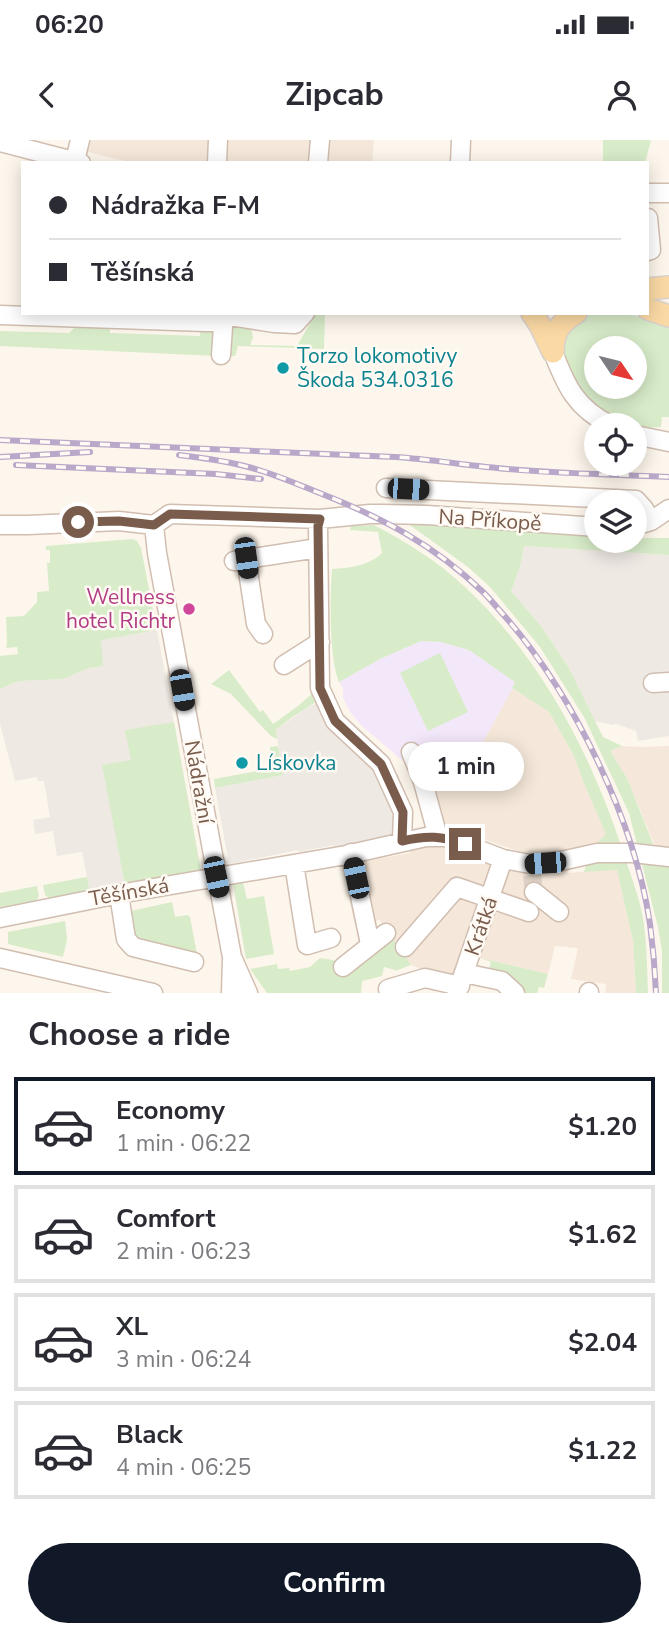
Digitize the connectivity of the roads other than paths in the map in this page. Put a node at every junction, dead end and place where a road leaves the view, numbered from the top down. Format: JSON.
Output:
{"nodes":[{"id":1,"x":80,"y":140,"type":"edge"},
{"id":2,"x":218,"y":140,"type":"edge"},
{"id":3,"x":320,"y":140,"type":"edge"},
{"id":4,"x":461,"y":140,"type":"edge"},
{"id":5,"x":0,"y":142,"type":"edge"},
{"id":6,"x":74,"y":161,"type":"edge"},
{"id":7,"x":78,"y":161,"type":"edge"},
{"id":8,"x":217,"y":161,"type":"edge"},
{"id":9,"x":318,"y":161,"type":"edge"},
{"id":10,"x":460,"y":161,"type":"edge"},
{"id":11,"x":649,"y":193,"type":"edge"},
{"id":12,"x":669,"y":193,"type":"edge"},
{"id":13,"x":649,"y":229,"type":"edge"},
{"id":14,"x":649,"y":251,"type":"edge"},
{"id":15,"x":669,"y":287,"type":"edge"},
{"id":16,"x":649,"y":289,"type":"edge"},
{"id":17,"x":649,"y":309,"type":"edge"},
{"id":18,"x":0,"y":315,"type":"edge"},
{"id":19,"x":223,"y":315,"type":"edge"},
{"id":20,"x":224,"y":315,"type":"edge"},
{"id":21,"x":238,"y":315,"type":"edge"},
{"id":22,"x":303,"y":315,"type":"edge"},
{"id":23,"x":573,"y":315,"type":"edge"},
{"id":24,"x":539,"y":316,"type":"edge"},
{"id":25,"x":669,"y":316,"type":"edge"},
{"id":26,"x":267,"y":317,"type":"edge"},
{"id":27,"x":553,"y":352,"type":"junction"},
{"id":28,"x":221,"y":355,"type":"dead end"},
{"id":29,"x":590,"y":413,"type":"edge"},
{"id":30,"x":647,"y":437,"type":"edge"},
{"id":31,"x":669,"y":442,"type":"edge"},
{"id":32,"x":386,"y":488,"type":"dead end"},
{"id":33,"x":429,"y":490,"type":"junction"},
{"id":34,"x":584,"y":497,"type":"edge"},
{"id":35,"x":669,"y":509,"type":"edge"},
{"id":36,"x":427,"y":515,"type":"junction"},
{"id":37,"x":0,"y":517,"type":"edge"},
{"id":38,"x":320,"y":519,"type":"junction"},
{"id":39,"x":647,"y":522,"type":"edge"},
{"id":40,"x":0,"y":525,"type":"edge"},
{"id":41,"x":154,"y":525,"type":"junction"},
{"id":42,"x":28,"y":526,"type":"junction"},
{"id":43,"x":584,"y":526,"type":"edge"},
{"id":44,"x":318,"y":548,"type":"junction"},
{"id":45,"x":263,"y":634,"type":"dead end"},
{"id":46,"x":320,"y":642,"type":"junction"},
{"id":47,"x":284,"y":665,"type":"dead end"},
{"id":48,"x":411,"y":752,"type":"dead end"},
{"id":49,"x":438,"y":837,"type":"junction"},
{"id":50,"x":402,"y":841,"type":"junction"},
{"id":51,"x":351,"y":853,"type":"junction"},
{"id":52,"x":669,"y":857,"type":"edge"},
{"id":53,"x":503,"y":859,"type":"junction"},
{"id":54,"x":294,"y":864,"type":"junction"},
{"id":55,"x":216,"y":877,"type":"junction"},
{"id":56,"x":532,"y":877,"type":"junction"},
{"id":57,"x":118,"y":894,"type":"junction"},
{"id":58,"x":490,"y":899,"type":"junction"},
{"id":59,"x":530,"y":912,"type":"dead end"},
{"id":60,"x":559,"y":912,"type":"dead end"},
{"id":61,"x":0,"y":918,"type":"edge"},
{"id":62,"x":386,"y":933,"type":"dead end"},
{"id":63,"x":331,"y":938,"type":"dead end"},
{"id":64,"x":370,"y":944,"type":"junction"},
{"id":65,"x":405,"y":947,"type":"dead end"},
{"id":66,"x":232,"y":957,"type":"junction"},
{"id":67,"x":1,"y":958,"type":"edge"},
{"id":68,"x":194,"y":962,"type":"dead end"},
{"id":69,"x":343,"y":967,"type":"dead end"},
{"id":70,"x":460,"y":984,"type":"edge"},
{"id":71,"x":119,"y":989,"type":"edge"},
{"id":72,"x":388,"y":989,"type":"dead end"},
{"id":73,"x":153,"y":993,"type":"edge"},
{"id":74,"x":231,"y":993,"type":"edge"},
{"id":75,"x":248,"y":993,"type":"edge"},
{"id":76,"x":515,"y":993,"type":"edge"}],
"edges":[{"from":1,"to":7,"type":"street"},
{"from":2,"to":8,"type":"street"},
{"from":3,"to":9,"type":"street"},
{"from":4,"to":10,"type":"street"},
{"from":5,"to":6,"type":"street"},
{"from":11,"to":12,"type":"street"},
{"from":13,"to":14,"type":"street"},
{"from":15,"to":16,"type":"main road"},
{"from":17,"to":25,"type":"main road"},
{"from":18,"to":19,"type":"street"},
{"from":20,"to":28,"type":"street"},
{"from":21,"to":26,"type":"street"},
{"from":22,"to":26,"type":"street"},
{"from":23,"to":27,"type":"main road"},
{"from":24,"to":27,"type":"main road"},
{"from":27,"to":29,"type":"street"},
{"from":30,"to":31,"type":"street"},
{"from":32,"to":33,"type":"street"},
{"from":33,"to":34,"type":"street"},
{"from":33,"to":36,"type":"street"},
{"from":35,"to":39,"type":"street"},
{"from":36,"to":38,"type":"street","name":"Na Příkopě"},
{"from":36,"to":43,"type":"street","name":"Na Příkopě"},
{"from":37,"to":42,"type":"street"},
{"from":38,"to":41,"type":"street"},
{"from":38,"to":44,"type":"street"},
{"from":40,"to":42,"type":"street"},
{"from":41,"to":42,"type":"street"},
{"from":41,"to":55,"type":"street","name":"Nádražní"},
{"from":44,"to":45,"type":"street"},
{"from":44,"to":46,"type":"street"},
{"from":46,"to":47,"type":"street"},
{"from":46,"to":50,"type":"street"},
{"from":48,"to":49,"type":"street"},
{"from":49,"to":50,"type":"street","name":"Těšínská"},
{"from":49,"to":53,"type":"street","name":"Těšínská"},
{"from":50,"to":51,"type":"street","name":"Těšínská"},
{"from":51,"to":54,"type":"street","name":"Těšínská"},
{"from":51,"to":64,"type":"street"},
{"from":52,"to":56,"type":"street","name":"Těšínská"},
{"from":53,"to":56,"type":"street","name":"Těšínská"},
{"from":53,"to":58,"type":"street","name":"Krátká"},
{"from":54,"to":55,"type":"street","name":"Těšínská"},
{"from":54,"to":63,"type":"street"},
{"from":55,"to":57,"type":"street","name":"Těšínská"},
{"from":55,"to":66,"type":"street","name":"Nádražní"},
{"from":56,"to":60,"type":"street"},
{"from":57,"to":61,"type":"street","name":"Těšínská"},
{"from":57,"to":68,"type":"street"},
{"from":58,"to":59,"type":"street"},
{"from":58,"to":65,"type":"street"},
{"from":58,"to":70,"type":"street","name":"Krátká"},
{"from":62,"to":64,"type":"street"},
{"from":64,"to":69,"type":"street"},
{"from":66,"to":74,"type":"street","name":"Nádražní"},
{"from":66,"to":75,"type":"street","name":"Nádražní"},
{"from":67,"to":71,"type":"street"},
{"from":70,"to":72,"type":"street"},
{"from":70,"to":76,"type":"street"},
{"from":71,"to":73,"type":"street"}]}
